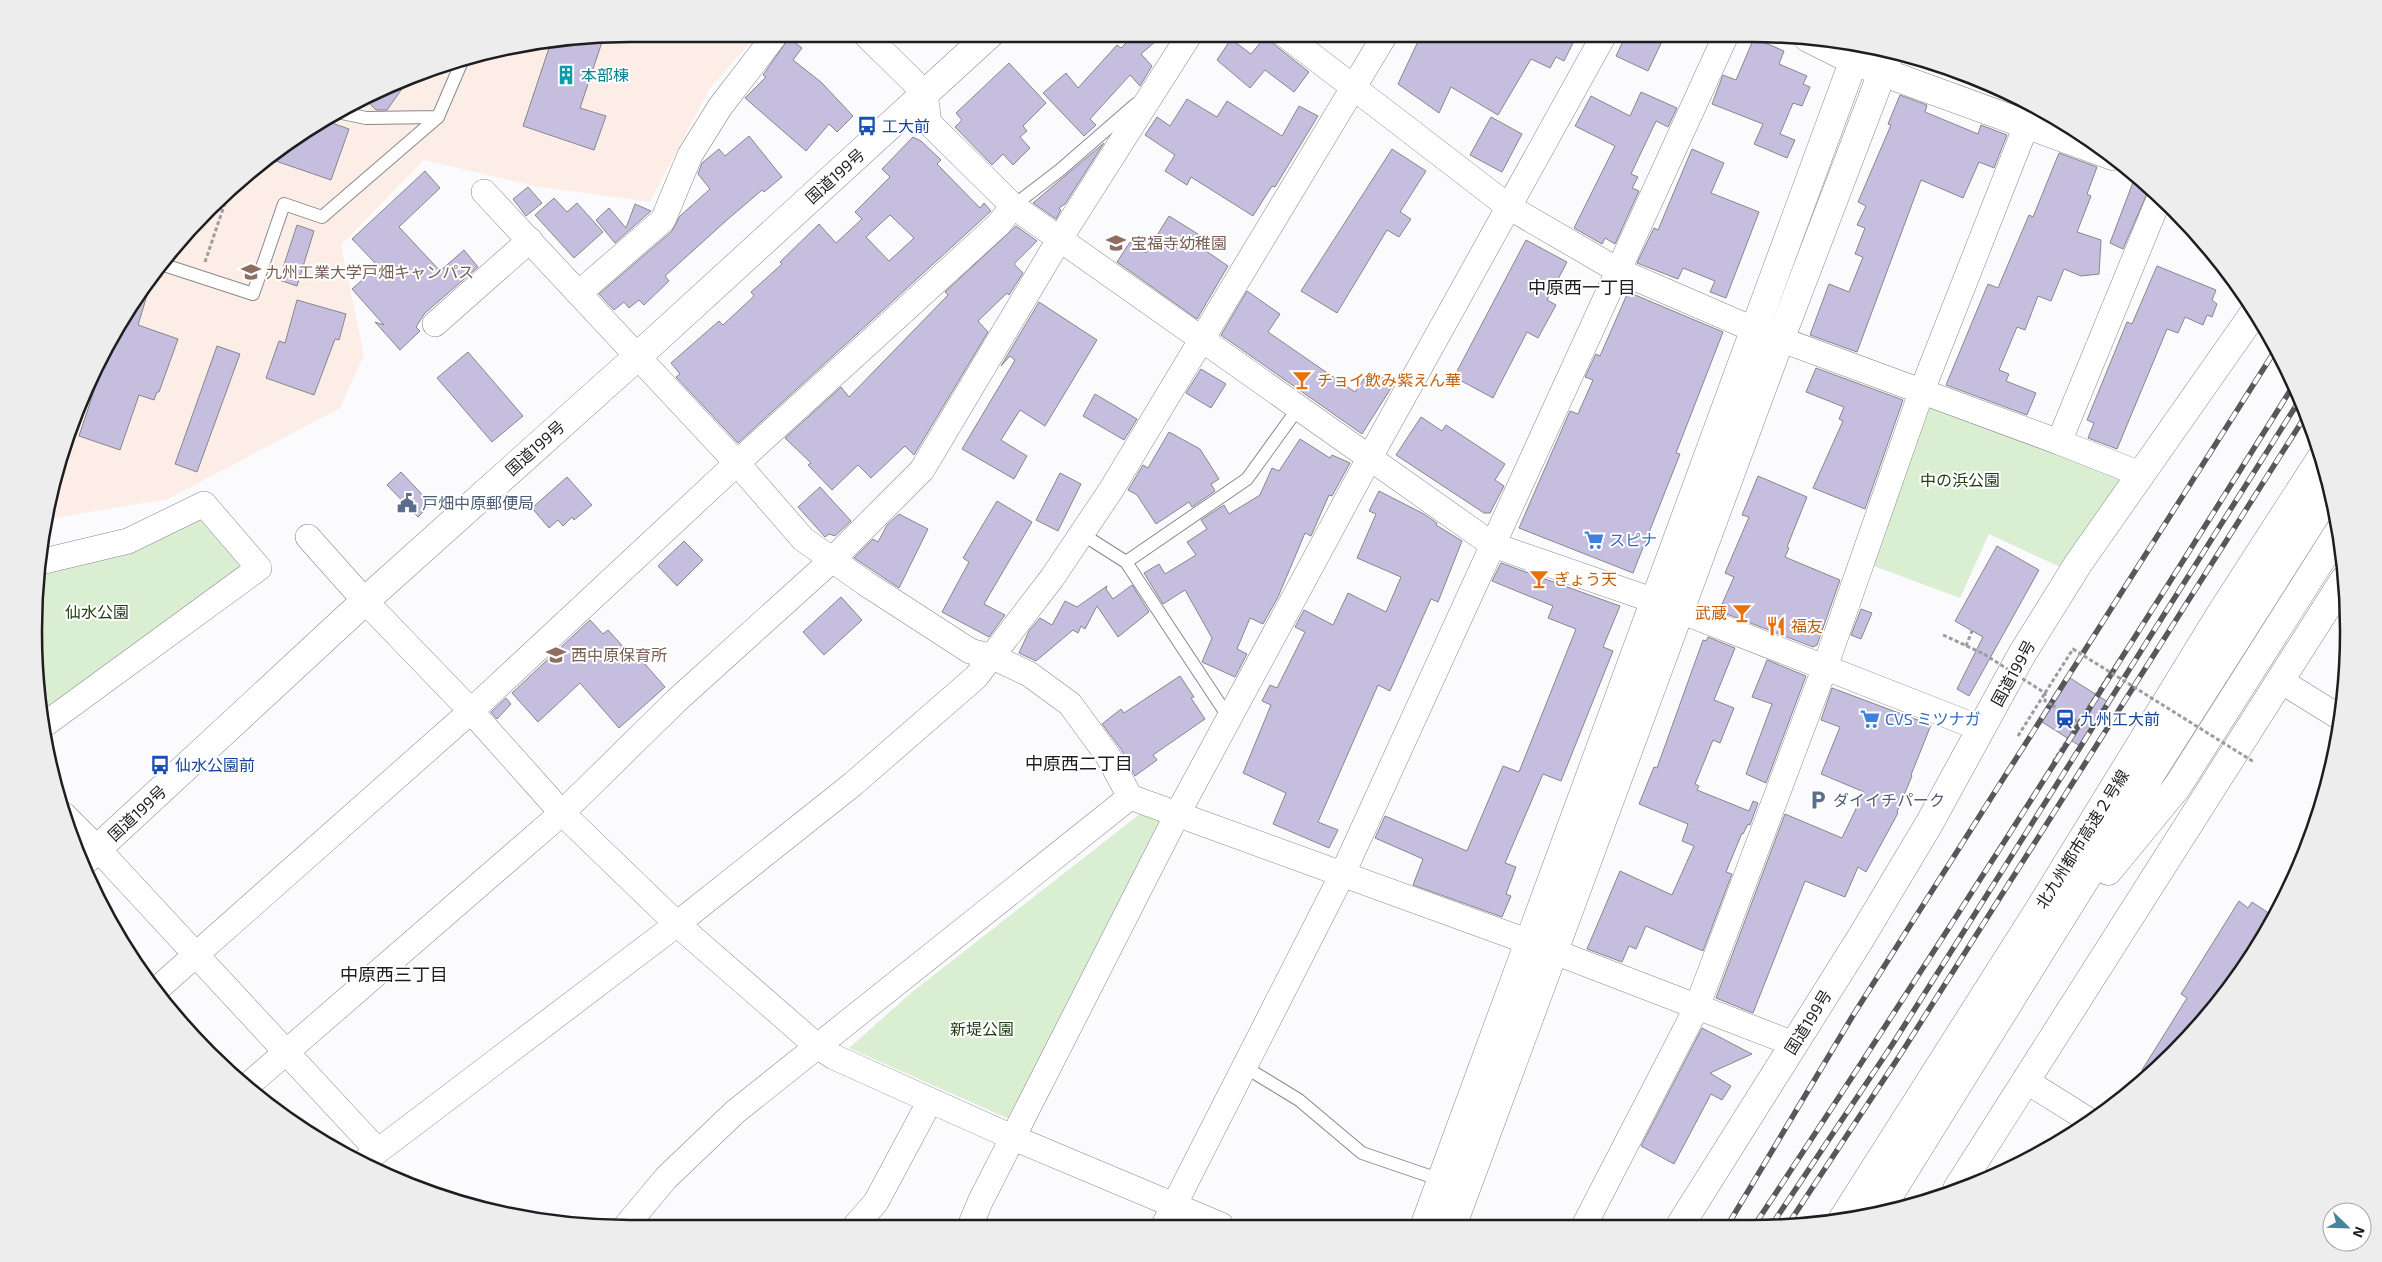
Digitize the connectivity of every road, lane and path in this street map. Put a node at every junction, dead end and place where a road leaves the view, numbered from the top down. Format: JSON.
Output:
{"nodes":[{"id":1,"x":770,"y":42,"type":"edge"},
{"id":2,"x":873,"y":42,"type":"edge"},
{"id":3,"x":981,"y":42,"type":"edge"},
{"id":4,"x":1185,"y":42,"type":"edge"},
{"id":5,"x":1294,"y":42,"type":"edge"},
{"id":6,"x":1381,"y":42,"type":"edge"},
{"id":7,"x":1600,"y":42,"type":"edge"},
{"id":8,"x":1723,"y":42,"type":"edge"},
{"id":9,"x":1856,"y":54,"type":"edge"},
{"id":10,"x":1886,"y":62,"type":"edge"},
{"id":11,"x":459,"y":69,"type":"edge"},
{"id":12,"x":1159,"y":84,"type":"junction"},
{"id":13,"x":1352,"y":89,"type":"junction"},
{"id":14,"x":925,"y":93,"type":"junction"},
{"id":15,"x":349,"y":115,"type":"edge"},
{"id":16,"x":2029,"y":116,"type":"edge"},
{"id":17,"x":438,"y":117,"type":"junction"},
{"id":18,"x":2063,"y":132,"type":"edge"},
{"id":19,"x":484,"y":192,"type":"dead end"},
{"id":20,"x":2156,"y":205,"type":"edge"},
{"id":21,"x":1013,"y":206,"type":"junction"},
{"id":22,"x":224,"y":207,"type":"edge"},
{"id":23,"x":1509,"y":207,"type":"junction"},
{"id":24,"x":530,"y":240,"type":"junction"},
{"id":25,"x":1059,"y":240,"type":"junction"},
{"id":26,"x":169,"y":267,"type":"edge"},
{"id":27,"x":1619,"y":271,"type":"junction"},
{"id":28,"x":200,"y":277,"type":"junction"},
{"id":29,"x":579,"y":293,"type":"junction"},
{"id":30,"x":2250,"y":319,"type":"edge"},
{"id":31,"x":435,"y":324,"type":"dead end"},
{"id":32,"x":1768,"y":335,"type":"junction"},
{"id":33,"x":1202,"y":339,"type":"junction"},
{"id":34,"x":638,"y":356,"type":"junction"},
{"id":35,"x":1921,"y":393,"type":"junction"},
{"id":36,"x":1299,"y":407,"type":"junction"},
{"id":37,"x":2059,"y":442,"type":"junction"},
{"id":38,"x":1370,"y":457,"type":"junction"},
{"id":39,"x":737,"y":464,"type":"junction"},
{"id":40,"x":2315,"y":467,"type":"edge"},
{"id":41,"x":2140,"y":474,"type":"junction"},
{"id":42,"x":2324,"y":501,"type":"edge"},
{"id":43,"x":1082,"y":534,"type":"junction"},
{"id":44,"x":308,"y":537,"type":"dead end"},
{"id":45,"x":2332,"y":542,"type":"edge"},
{"id":46,"x":1493,"y":545,"type":"junction"},
{"id":47,"x":47,"y":560,"type":"edge"},
{"id":48,"x":832,"y":560,"type":"junction"},
{"id":49,"x":1126,"y":562,"type":"junction"},
{"id":50,"x":2338,"y":590,"type":"edge"},
{"id":51,"x":365,"y":601,"type":"junction"},
{"id":52,"x":1655,"y":601,"type":"junction"},
{"id":53,"x":1680,"y":611,"type":"junction"},
{"id":54,"x":1972,"y":631,"type":"dead end"},
{"id":55,"x":1943,"y":635,"type":"dead end"},
{"id":56,"x":1966,"y":646,"type":"junction"},
{"id":57,"x":993,"y":657,"type":"junction"},
{"id":58,"x":1825,"y":668,"type":"junction"},
{"id":59,"x":2108,"y":676,"type":"dead end"},
{"id":60,"x":2281,"y":681,"type":"junction"},
{"id":61,"x":2045,"y":693,"type":"junction"},
{"id":62,"x":471,"y":711,"type":"junction"},
{"id":63,"x":2333,"y":714,"type":"edge"},
{"id":64,"x":1229,"y":718,"type":"junction"},
{"id":65,"x":50,"y":721,"type":"edge"},
{"id":66,"x":2078,"y":722,"type":"junction"},
{"id":67,"x":1982,"y":729,"type":"junction"},
{"id":68,"x":2018,"y":736,"type":"dead end"},
{"id":69,"x":2053,"y":762,"type":"dead end"},
{"id":70,"x":2254,"y":762,"type":"dead end"},
{"id":71,"x":1130,"y":797,"type":"junction"},
{"id":72,"x":562,"y":813,"type":"junction"},
{"id":73,"x":1178,"y":813,"type":"junction"},
{"id":74,"x":83,"y":845,"type":"edge"},
{"id":75,"x":90,"y":856,"type":"edge"},
{"id":76,"x":1342,"y":875,"type":"junction"},
{"id":77,"x":677,"y":924,"type":"junction"},
{"id":78,"x":1541,"y":947,"type":"junction"},
{"id":79,"x":196,"y":954,"type":"junction"},
{"id":80,"x":2034,"y":964,"type":"junction"},
{"id":81,"x":161,"y":985,"type":"edge"},
{"id":82,"x":1697,"y":1007,"type":"junction"},
{"id":83,"x":1794,"y":1044,"type":"junction"},
{"id":84,"x":817,"y":1046,"type":"junction"},
{"id":85,"x":287,"y":1051,"type":"junction"},
{"id":86,"x":1245,"y":1067,"type":"junction"},
{"id":87,"x":252,"y":1081,"type":"edge"},
{"id":88,"x":2026,"y":1081,"type":"junction"},
{"id":89,"x":930,"y":1101,"type":"junction"},
{"id":90,"x":2083,"y":1117,"type":"edge"},
{"id":91,"x":1014,"y":1138,"type":"junction"},
{"id":92,"x":370,"y":1157,"type":"edge"},
{"id":93,"x":1441,"y":1180,"type":"junction"},
{"id":94,"x":1963,"y":1180,"type":"edge"},
{"id":95,"x":1884,"y":1204,"type":"edge"},
{"id":96,"x":1848,"y":1211,"type":"edge"},
{"id":97,"x":1169,"y":1216,"type":"edge"},
{"id":98,"x":631,"y":1220,"type":"edge"},
{"id":99,"x":860,"y":1220,"type":"edge"},
{"id":100,"x":973,"y":1220,"type":"edge"},
{"id":101,"x":1192,"y":1220,"type":"edge"},
{"id":102,"x":1426,"y":1220,"type":"edge"},
{"id":103,"x":1454,"y":1220,"type":"edge"},
{"id":104,"x":1587,"y":1220,"type":"edge"},
{"id":105,"x":1684,"y":1220,"type":"edge"}],
"edges":[{"from":1,"to":29,"type":"street"},
{"from":2,"to":14,"type":"street"},
{"from":3,"to":14,"type":"main road","name":"国道199号"},
{"from":4,"to":12,"type":"street"},
{"from":5,"to":13,"type":"street"},
{"from":6,"to":13,"type":"street"},
{"from":7,"to":23,"type":"street"},
{"from":8,"to":27,"type":"street"},
{"from":9,"to":10,"type":"main road"},
{"from":9,"to":32,"type":"main road"},
{"from":10,"to":16,"type":"main road"},
{"from":10,"to":32,"type":"main road"},
{"from":11,"to":17,"type":"lane"},
{"from":12,"to":21,"type":"lane"},
{"from":12,"to":25,"type":"street"},
{"from":13,"to":23,"type":"street"},
{"from":13,"to":33,"type":"street"},
{"from":14,"to":21,"type":"street"},
{"from":14,"to":34,"type":"main road","name":"国道199号"},
{"from":15,"to":17,"type":"lane"},
{"from":16,"to":18,"type":"main road"},
{"from":16,"to":35,"type":"street"},
{"from":17,"to":28,"type":"lane"},
{"from":19,"to":24,"type":"street"},
{"from":20,"to":37,"type":"street"},
{"from":21,"to":25,"type":"street"},
{"from":21,"to":39,"type":"street"},
{"from":22,"to":28,"type":"path"},
{"from":23,"to":27,"type":"street"},
{"from":23,"to":38,"type":"street"},
{"from":24,"to":29,"type":"street"},
{"from":24,"to":31,"type":"street"},
{"from":25,"to":33,"type":"street"},
{"from":25,"to":48,"type":"street"},
{"from":26,"to":28,"type":"lane"},
{"from":27,"to":32,"type":"street"},
{"from":27,"to":46,"type":"street"},
{"from":29,"to":34,"type":"street"},
{"from":30,"to":41,"type":"main road","name":"国道199号"},
{"from":32,"to":35,"type":"street"},
{"from":32,"to":52,"type":"main road"},
{"from":32,"to":53,"type":"main road"},
{"from":33,"to":36,"type":"street"},
{"from":33,"to":43,"type":"street"},
{"from":34,"to":39,"type":"street"},
{"from":34,"to":51,"type":"main road","name":"国道199号"},
{"from":35,"to":37,"type":"street"},
{"from":35,"to":58,"type":"street"},
{"from":36,"to":38,"type":"street"},
{"from":36,"to":49,"type":"lane"},
{"from":37,"to":41,"type":"street"},
{"from":38,"to":46,"type":"street"},
{"from":38,"to":64,"type":"street"},
{"from":39,"to":48,"type":"street"},
{"from":39,"to":62,"type":"street"},
{"from":40,"to":96,"type":"main road","name":"北九州都市高速２号線"},
{"from":41,"to":67,"type":"main road","name":"国道199号"},
{"from":42,"to":80,"type":"main road"},
{"from":43,"to":49,"type":"lane"},
{"from":43,"to":57,"type":"street"},
{"from":44,"to":51,"type":"street"},
{"from":45,"to":80,"type":"main road"},
{"from":46,"to":52,"type":"street"},
{"from":46,"to":76,"type":"street"},
{"from":47,"to":65,"type":"street"},
{"from":48,"to":57,"type":"street"},
{"from":48,"to":72,"type":"street"},
{"from":49,"to":64,"type":"lane"},
{"from":50,"to":60,"type":"main road"},
{"from":51,"to":62,"type":"street"},
{"from":51,"to":75,"type":"main road","name":"国道199号"},
{"from":52,"to":53,"type":"street"},
{"from":52,"to":78,"type":"main road"},
{"from":53,"to":58,"type":"street"},
{"from":53,"to":78,"type":"main road"},
{"from":54,"to":56,"type":"path"},
{"from":55,"to":56,"type":"path"},
{"from":56,"to":61,"type":"path","bridge":true},
{"from":57,"to":71,"type":"street"},
{"from":57,"to":77,"type":"street"},
{"from":58,"to":67,"type":"street"},
{"from":58,"to":82,"type":"street"},
{"from":59,"to":66,"type":"path"},
{"from":60,"to":63,"type":"street"},
{"from":60,"to":88,"type":"main road"},
{"from":61,"to":66,"type":"path","bridge":true},
{"from":61,"to":68,"type":"path"},
{"from":61,"to":70,"type":"path","bridge":true},
{"from":62,"to":72,"type":"street"},
{"from":62,"to":79,"type":"street"},
{"from":64,"to":73,"type":"street"},
{"from":66,"to":69,"type":"path"},
{"from":67,"to":83,"type":"main road","name":"国道199号"},
{"from":71,"to":73,"type":"street"},
{"from":71,"to":84,"type":"street"},
{"from":72,"to":77,"type":"street"},
{"from":72,"to":85,"type":"street"},
{"from":73,"to":76,"type":"street"},
{"from":73,"to":91,"type":"street"},
{"from":74,"to":75,"type":"street"},
{"from":75,"to":79,"type":"street"},
{"from":76,"to":78,"type":"street"},
{"from":76,"to":86,"type":"street"},
{"from":77,"to":84,"type":"street"},
{"from":77,"to":92,"type":"street"},
{"from":78,"to":82,"type":"street"},
{"from":78,"to":93,"type":"main road"},
{"from":78,"to":103,"type":"main road"},
{"from":79,"to":81,"type":"street"},
{"from":79,"to":85,"type":"street"},
{"from":80,"to":95,"type":"main road"},
{"from":82,"to":83,"type":"street"},
{"from":82,"to":104,"type":"street"},
{"from":83,"to":105,"type":"main road","name":"国道199号"},
{"from":84,"to":89,"type":"street"},
{"from":84,"to":98,"type":"street"},
{"from":85,"to":87,"type":"street"},
{"from":85,"to":92,"type":"street"},
{"from":86,"to":93,"type":"lane"},
{"from":86,"to":97,"type":"street"},
{"from":88,"to":90,"type":"street"},
{"from":88,"to":94,"type":"main road"},
{"from":89,"to":91,"type":"street"},
{"from":89,"to":99,"type":"street"},
{"from":91,"to":97,"type":"street"},
{"from":91,"to":100,"type":"street"},
{"from":93,"to":102,"type":"main road"},
{"from":97,"to":101,"type":"street"}]}
